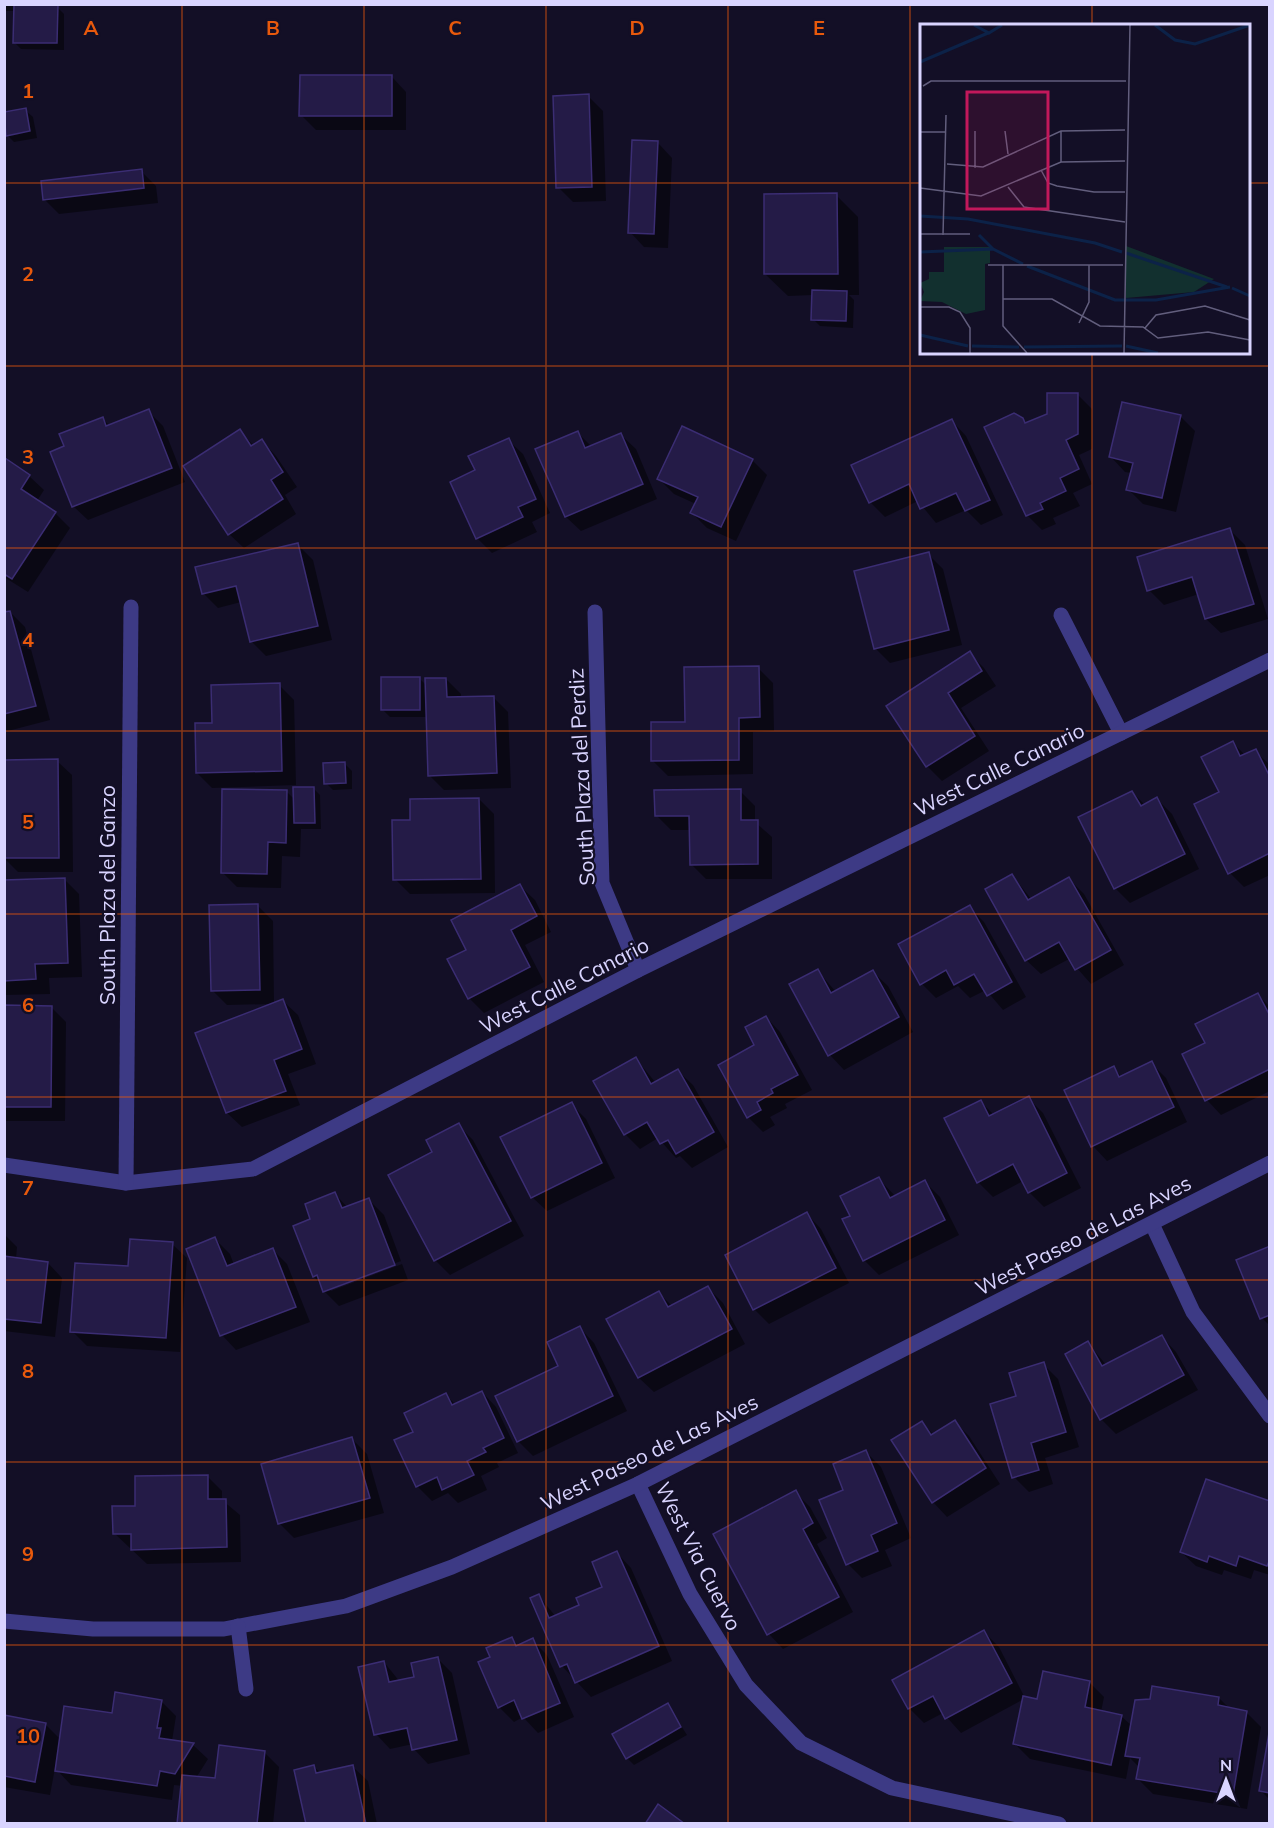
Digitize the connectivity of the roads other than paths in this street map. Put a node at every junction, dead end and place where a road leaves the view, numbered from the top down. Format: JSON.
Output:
{"nodes":[{"id":1,"x":131,"y":607,"type":"dead end"},
{"id":2,"x":595,"y":612,"type":"dead end"},
{"id":3,"x":1061,"y":615,"type":"dead end"},
{"id":4,"x":1269,"y":660,"type":"edge"},
{"id":5,"x":1121,"y":733,"type":"junction"},
{"id":6,"x":638,"y":970,"type":"junction"},
{"id":7,"x":1269,"y":1163,"type":"edge"},
{"id":8,"x":4,"y":1165,"type":"edge"},
{"id":9,"x":126,"y":1183,"type":"junction"},
{"id":10,"x":1152,"y":1224,"type":"junction"},
{"id":11,"x":1269,"y":1416,"type":"edge"},
{"id":12,"x":638,"y":1484,"type":"junction"},
{"id":13,"x":4,"y":1621,"type":"edge"},
{"id":14,"x":238,"y":1626,"type":"junction"},
{"id":15,"x":246,"y":1689,"type":"dead end"},
{"id":16,"x":1059,"y":1824,"type":"edge"}],
"edges":[{"from":1,"to":9,"type":"street","name":"South Plaza del Ganzo"},
{"from":2,"to":6,"type":"street","name":"South Plaza del Perdiz"},
{"from":3,"to":5,"type":"street","name":"West Calle Canario"},
{"from":4,"to":5,"type":"street","name":"West Calle Canario"},
{"from":5,"to":6,"type":"street","name":"West Calle Canario"},
{"from":6,"to":9,"type":"street","name":"West Calle Canario"},
{"from":7,"to":10,"type":"street","name":"West Paseo de Las Aves"},
{"from":8,"to":9,"type":"street","name":"West Calle Canario"},
{"from":10,"to":11,"type":"street"},
{"from":10,"to":12,"type":"street","name":"West Paseo de Las Aves"},
{"from":12,"to":14,"type":"street","name":"West Paseo de Las Aves"},
{"from":12,"to":16,"type":"street","name":"West Via Cuervo"},
{"from":13,"to":14,"type":"street","name":"West Paseo de Las Aves"},
{"from":14,"to":15,"type":"street"}]}
